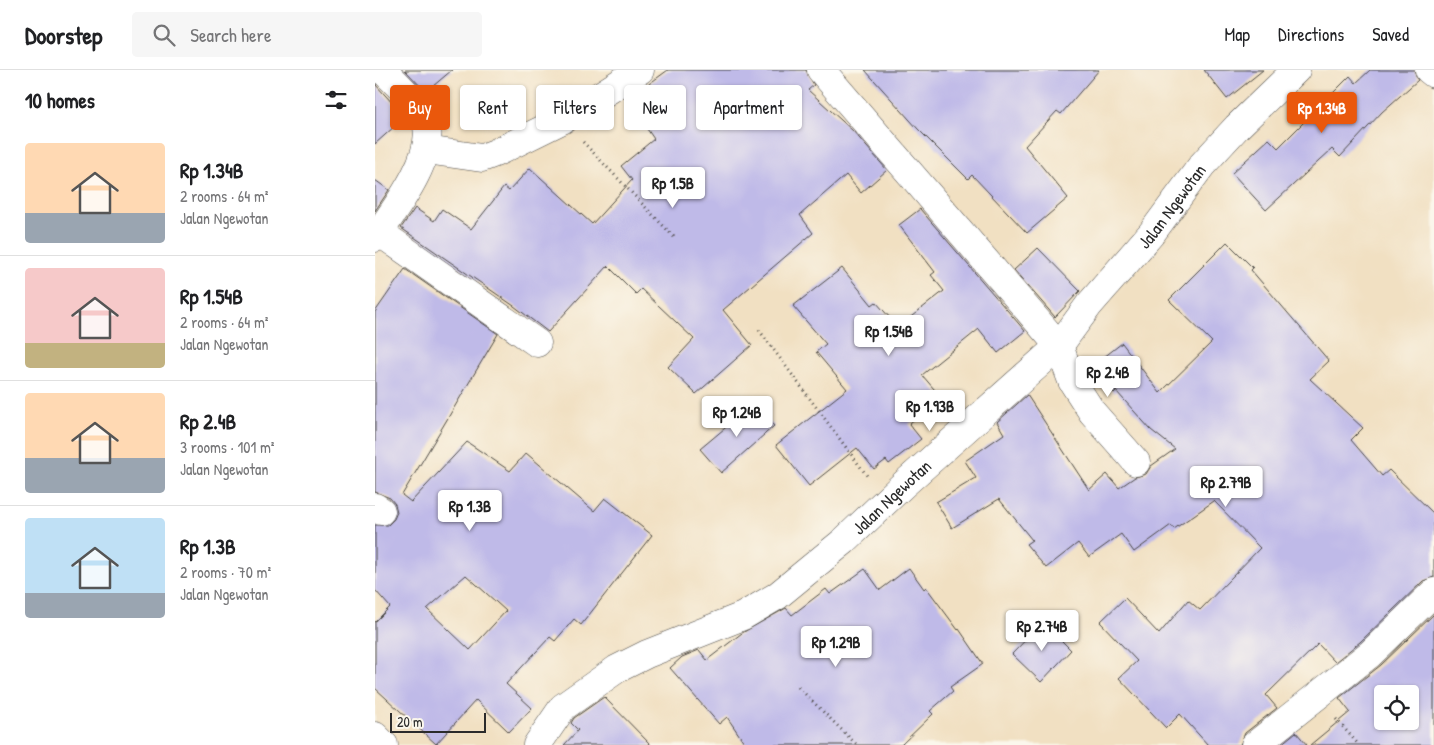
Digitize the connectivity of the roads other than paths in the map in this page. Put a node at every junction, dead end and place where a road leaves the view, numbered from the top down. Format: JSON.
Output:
{"nodes":[{"id":1,"x":383,"y":70,"type":"edge"},
{"id":2,"x":640,"y":70,"type":"edge"},
{"id":3,"x":821,"y":70,"type":"edge"},
{"id":4,"x":1295,"y":70,"type":"edge"},
{"id":5,"x":1429,"y":70,"type":"edge"},
{"id":6,"x":1434,"y":74,"type":"edge"},
{"id":7,"x":426,"y":150,"type":"junction"},
{"id":8,"x":377,"y":235,"type":"edge"},
{"id":9,"x":537,"y":343,"type":"dead end"},
{"id":10,"x":1059,"y":346,"type":"junction"},
{"id":11,"x":1136,"y":462,"type":"dead end"},
{"id":12,"x":1434,"y":592,"type":"edge"},
{"id":13,"x":375,"y":736,"type":"edge"},
{"id":14,"x":384,"y":745,"type":"edge"},
{"id":15,"x":537,"y":745,"type":"edge"},
{"id":16,"x":1255,"y":745,"type":"edge"}],
"edges":[{"from":1,"to":7,"type":"street"},
{"from":2,"to":7,"type":"street"},
{"from":3,"to":10,"type":"street"},
{"from":4,"to":10,"type":"street","name":"Jalan Ngewotan"},
{"from":5,"to":6,"type":"street"},
{"from":7,"to":8,"type":"street"},
{"from":8,"to":9,"type":"street"},
{"from":10,"to":11,"type":"street"},
{"from":10,"to":15,"type":"street","name":"Jalan Ngewotan"},
{"from":12,"to":16,"type":"street"},
{"from":13,"to":14,"type":"street"}]}
